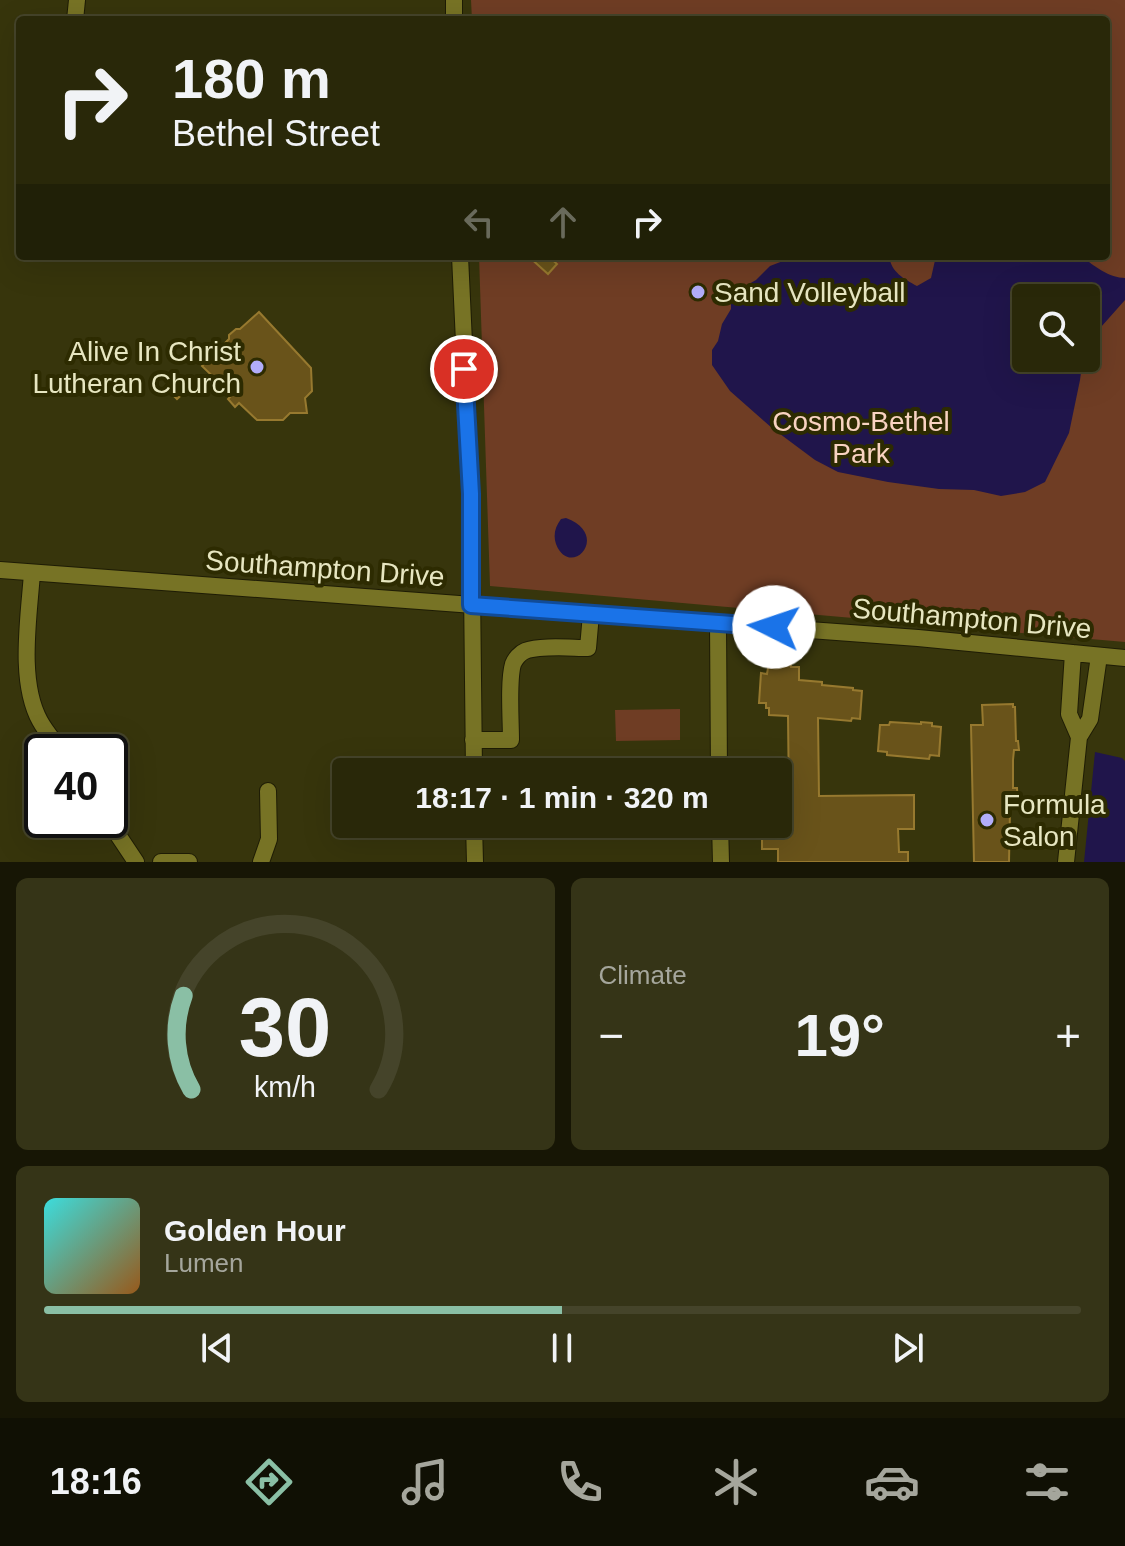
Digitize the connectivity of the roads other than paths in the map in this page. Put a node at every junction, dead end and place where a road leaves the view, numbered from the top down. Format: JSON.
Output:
{"nodes":[{"id":1,"x":460,"y":260,"type":"edge"},
{"id":2,"x":0,"y":570,"type":"edge"},
{"id":3,"x":32,"y":573,"type":"junction"},
{"id":4,"x":471,"y":605,"type":"junction"},
{"id":5,"x":591,"y":614,"type":"junction"},
{"id":6,"x":718,"y":623,"type":"junction"},
{"id":7,"x":1073,"y":653,"type":"junction"},
{"id":8,"x":1099,"y":656,"type":"junction"},
{"id":9,"x":1125,"y":658,"type":"edge"},
{"id":10,"x":49,"y":734,"type":"edge"},
{"id":11,"x":1079,"y":737,"type":"junction"},
{"id":12,"x":473,"y":740,"type":"junction"},
{"id":13,"x":474,"y":758,"type":"edge"},
{"id":14,"x":719,"y":758,"type":"edge"},
{"id":15,"x":268,"y":791,"type":"dead end"},
{"id":16,"x":120,"y":838,"type":"edge"},
{"id":17,"x":474,"y":838,"type":"edge"},
{"id":18,"x":720,"y":838,"type":"edge"},
{"id":19,"x":136,"y":862,"type":"edge"},
{"id":20,"x":161,"y":862,"type":"edge"},
{"id":21,"x":189,"y":862,"type":"edge"},
{"id":22,"x":261,"y":862,"type":"edge"},
{"id":23,"x":475,"y":862,"type":"edge"},
{"id":24,"x":721,"y":862,"type":"edge"},
{"id":25,"x":1066,"y":862,"type":"edge"}],
"edges":[{"from":1,"to":4,"type":"street"},
{"from":2,"to":3,"type":"street","name":"Southampton Drive"},
{"from":3,"to":4,"type":"street","name":"Southampton Drive"},
{"from":3,"to":10,"type":"street"},
{"from":4,"to":5,"type":"street","name":"Southampton Drive"},
{"from":4,"to":12,"type":"street"},
{"from":5,"to":6,"type":"street","name":"Southampton Drive"},
{"from":5,"to":12,"type":"street"},
{"from":6,"to":7,"type":"street","name":"Southampton Drive"},
{"from":6,"to":14,"type":"street"},
{"from":7,"to":8,"type":"street","name":"Southampton Drive"},
{"from":7,"to":11,"type":"street"},
{"from":8,"to":9,"type":"street","name":"Southampton Drive"},
{"from":8,"to":11,"type":"street"},
{"from":11,"to":25,"type":"street"},
{"from":12,"to":13,"type":"street"},
{"from":15,"to":22,"type":"street"},
{"from":16,"to":19,"type":"street"},
{"from":17,"to":23,"type":"street"},
{"from":18,"to":24,"type":"street"},
{"from":20,"to":21,"type":"street"}]}
